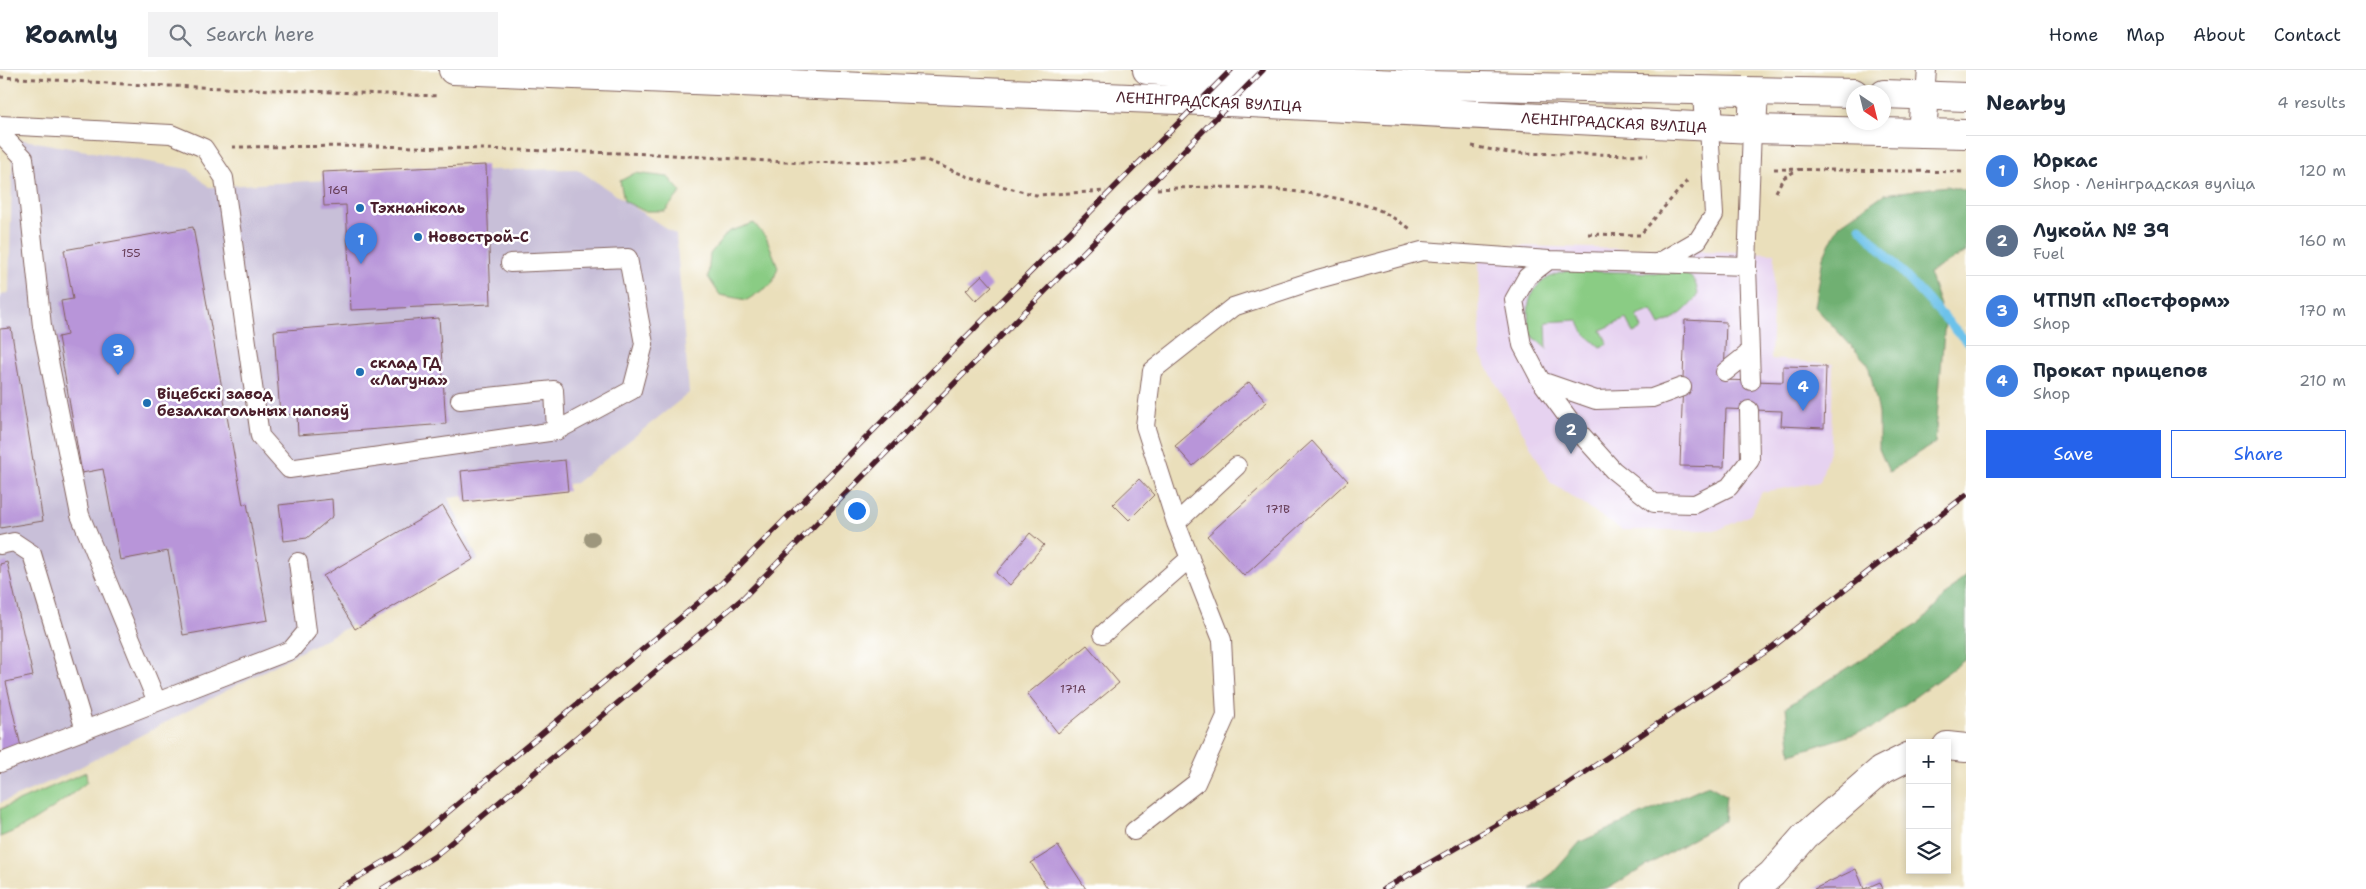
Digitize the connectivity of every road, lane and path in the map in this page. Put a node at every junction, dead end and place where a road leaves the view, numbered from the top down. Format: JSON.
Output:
{"nodes":[{"id":1,"x":453,"y":70,"type":"edge"},
{"id":2,"x":1147,"y":70,"type":"edge"},
{"id":3,"x":1926,"y":82,"type":"edge"},
{"id":4,"x":1707,"y":91,"type":"junction"},
{"id":5,"x":1754,"y":92,"type":"junction"},
{"id":6,"x":1891,"y":92,"type":"edge"},
{"id":7,"x":1846,"y":93,"type":"edge"},
{"id":8,"x":1966,"y":96,"type":"edge"},
{"id":9,"x":0,"y":125,"type":"edge"},
{"id":10,"x":1709,"y":127,"type":"junction"},
{"id":11,"x":1752,"y":130,"type":"junction"},
{"id":12,"x":0,"y":133,"type":"edge"},
{"id":13,"x":1922,"y":133,"type":"junction"},
{"id":14,"x":1966,"y":134,"type":"edge"},
{"id":15,"x":204,"y":148,"type":"junction"},
{"id":16,"x":1799,"y":169,"type":"dead end"},
{"id":17,"x":1966,"y":172,"type":"edge"},
{"id":18,"x":1690,"y":177,"type":"dead end"},
{"id":19,"x":1158,"y":189,"type":"dead end"},
{"id":20,"x":1106,"y":191,"type":"dead end"},
{"id":21,"x":1414,"y":230,"type":"dead end"},
{"id":22,"x":1581,"y":234,"type":"dead end"},
{"id":23,"x":1549,"y":260,"type":"junction"},
{"id":24,"x":510,"y":263,"type":"dead end"},
{"id":25,"x":1658,"y":263,"type":"junction"},
{"id":26,"x":1747,"y":266,"type":"junction"},
{"id":27,"x":1750,"y":352,"type":"junction"},
{"id":28,"x":1725,"y":372,"type":"dead end"},
{"id":29,"x":1541,"y":381,"type":"junction"},
{"id":30,"x":1751,"y":381,"type":"dead end"},
{"id":31,"x":1682,"y":387,"type":"dead end"},
{"id":32,"x":460,"y":400,"type":"dead end"},
{"id":33,"x":1749,"y":410,"type":"dead end"},
{"id":34,"x":556,"y":430,"type":"junction"},
{"id":35,"x":1237,"y":466,"type":"dead end"},
{"id":36,"x":1176,"y":523,"type":"junction"},
{"id":37,"x":0,"y":545,"type":"edge"},
{"id":38,"x":1190,"y":558,"type":"junction"},
{"id":39,"x":298,"y":562,"type":"dead end"},
{"id":40,"x":1103,"y":634,"type":"dead end"},
{"id":41,"x":158,"y":702,"type":"junction"},
{"id":42,"x":85,"y":730,"type":"junction"},
{"id":43,"x":1951,"y":746,"type":"edge"},
{"id":44,"x":1966,"y":748,"type":"edge"},
{"id":45,"x":1906,"y":758,"type":"edge"},
{"id":46,"x":0,"y":763,"type":"edge"},
{"id":47,"x":1134,"y":831,"type":"dead end"},
{"id":48,"x":1768,"y":884,"type":"edge"}],
"edges":[{"from":1,"to":10,"type":"main road","name":"ЛЕНІНГРАДСКАЯ ВУЛІЦА"},
{"from":2,"to":4,"type":"main road","name":"ЛЕНІНГРАДСКАЯ ВУЛІЦА"},
{"from":3,"to":6,"type":"main road"},
{"from":3,"to":8,"type":"main road"},
{"from":3,"to":13,"type":"main road"},
{"from":4,"to":5,"type":"main road","name":"ЛЕНІНГРАДСКАЯ ВУЛІЦА"},
{"from":4,"to":10,"type":"main road"},
{"from":5,"to":7,"type":"main road","name":"ЛЕНІНГРАДСКАЯ ВУЛІЦА"},
{"from":5,"to":11,"type":"main road"},
{"from":9,"to":15,"type":"lane"},
{"from":10,"to":11,"type":"main road","name":"ЛЕНІНГРАДСКАЯ ВУЛІЦА"},
{"from":10,"to":25,"type":"lane"},
{"from":11,"to":13,"type":"main road","name":"ЛЕНІНГРАДСКАЯ ВУЛІЦА"},
{"from":11,"to":26,"type":"lane"},
{"from":12,"to":41,"type":"lane"},
{"from":13,"to":14,"type":"main road","name":"ЛЕНІНГРАДСКАЯ ВУЛІЦА"},
{"from":15,"to":20,"type":"path"},
{"from":15,"to":34,"type":"lane"},
{"from":16,"to":17,"type":"path"},
{"from":18,"to":22,"type":"path"},
{"from":19,"to":21,"type":"path"},
{"from":23,"to":25,"type":"lane"},
{"from":23,"to":29,"type":"lane"},
{"from":23,"to":36,"type":"lane"},
{"from":24,"to":34,"type":"lane"},
{"from":25,"to":26,"type":"lane"},
{"from":26,"to":27,"type":"lane"},
{"from":27,"to":28,"type":"lane"},
{"from":27,"to":30,"type":"lane"},
{"from":29,"to":31,"type":"lane"},
{"from":29,"to":33,"type":"lane"},
{"from":32,"to":34,"type":"lane"},
{"from":35,"to":36,"type":"lane"},
{"from":36,"to":38,"type":"lane"},
{"from":37,"to":42,"type":"lane"},
{"from":38,"to":40,"type":"lane"},
{"from":38,"to":47,"type":"lane"},
{"from":39,"to":41,"type":"lane"},
{"from":41,"to":42,"type":"lane"},
{"from":42,"to":46,"type":"lane"},
{"from":43,"to":44,"type":"main road"},
{"from":45,"to":48,"type":"main road"}]}
